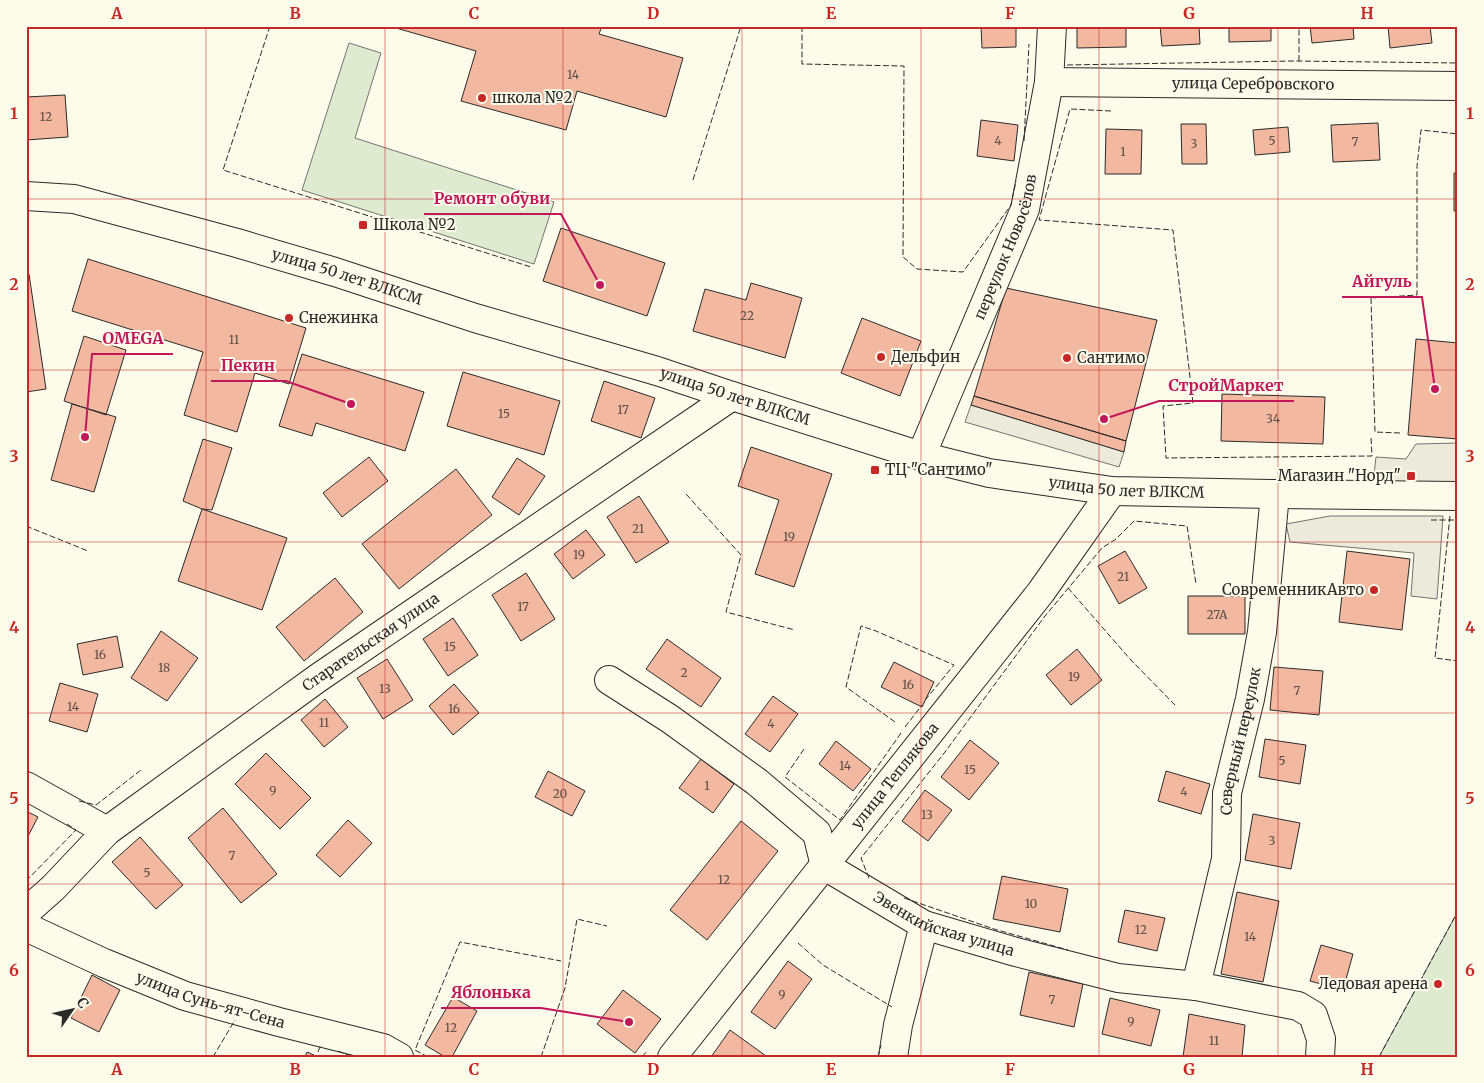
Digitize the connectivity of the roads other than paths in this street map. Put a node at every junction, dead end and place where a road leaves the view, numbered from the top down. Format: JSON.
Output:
{"nodes":[{"id":1,"x":1052,"y":26,"type":"edge"},
{"id":2,"x":1048,"y":82,"type":"junction"},
{"id":3,"x":1458,"y":86,"type":"edge"},
{"id":4,"x":26,"y":196,"type":"edge"},
{"id":5,"x":732,"y":396,"type":"junction"},
{"id":6,"x":921,"y":456,"type":"junction"},
{"id":7,"x":1112,"y":491,"type":"junction"},
{"id":8,"x":1275,"y":494,"type":"junction"},
{"id":9,"x":1458,"y":496,"type":"edge"},
{"id":10,"x":608,"y":680,"type":"dead end"},
{"id":11,"x":26,"y":786,"type":"edge"},
{"id":12,"x":108,"y":831,"type":"junction"},
{"id":13,"x":825,"y":866,"type":"junction"},
{"id":14,"x":26,"y":912,"type":"edge"},
{"id":15,"x":924,"y":924,"type":"junction"},
{"id":16,"x":26,"y":927,"type":"edge"},
{"id":17,"x":1196,"y":986,"type":"junction"},
{"id":18,"x":400,"y":1057,"type":"edge"},
{"id":19,"x":672,"y":1057,"type":"edge"},
{"id":20,"x":893,"y":1057,"type":"edge"},
{"id":21,"x":1320,"y":1057,"type":"edge"}],
"edges":[{"from":1,"to":2,"type":"street","name":"переулок Новосёлов"},
{"from":2,"to":3,"type":"street","name":"улица Серебровского"},
{"from":2,"to":6,"type":"street","name":"переулок Новосёлов"},
{"from":4,"to":5,"type":"street","name":"улица 50 лет ВЛКСМ"},
{"from":5,"to":6,"type":"street","name":"улица 50 лет ВЛКСМ"},
{"from":5,"to":12,"type":"street","name":"Старательская улица"},
{"from":6,"to":7,"type":"street","name":"улица 50 лет ВЛКСМ"},
{"from":7,"to":8,"type":"street","name":"улица 50 лет ВЛКСМ"},
{"from":7,"to":13,"type":"street","name":"улица Теплякова"},
{"from":8,"to":9,"type":"street","name":"улица 50 лет ВЛКСМ"},
{"from":8,"to":17,"type":"street","name":"Северный переулок"},
{"from":10,"to":13,"type":"street"},
{"from":11,"to":12,"type":"street"},
{"from":12,"to":14,"type":"street","name":"Старательская улица"},
{"from":13,"to":15,"type":"street","name":"Эвенкийская улица"},
{"from":13,"to":19,"type":"street","name":"улица Теплякова"},
{"from":15,"to":17,"type":"street","name":"Эвенкийская улица"},
{"from":15,"to":20,"type":"street"},
{"from":16,"to":18,"type":"street","name":"улица Сунь-ят-Сена"},
{"from":17,"to":21,"type":"street","name":"Эвенкийская улица"}]}
